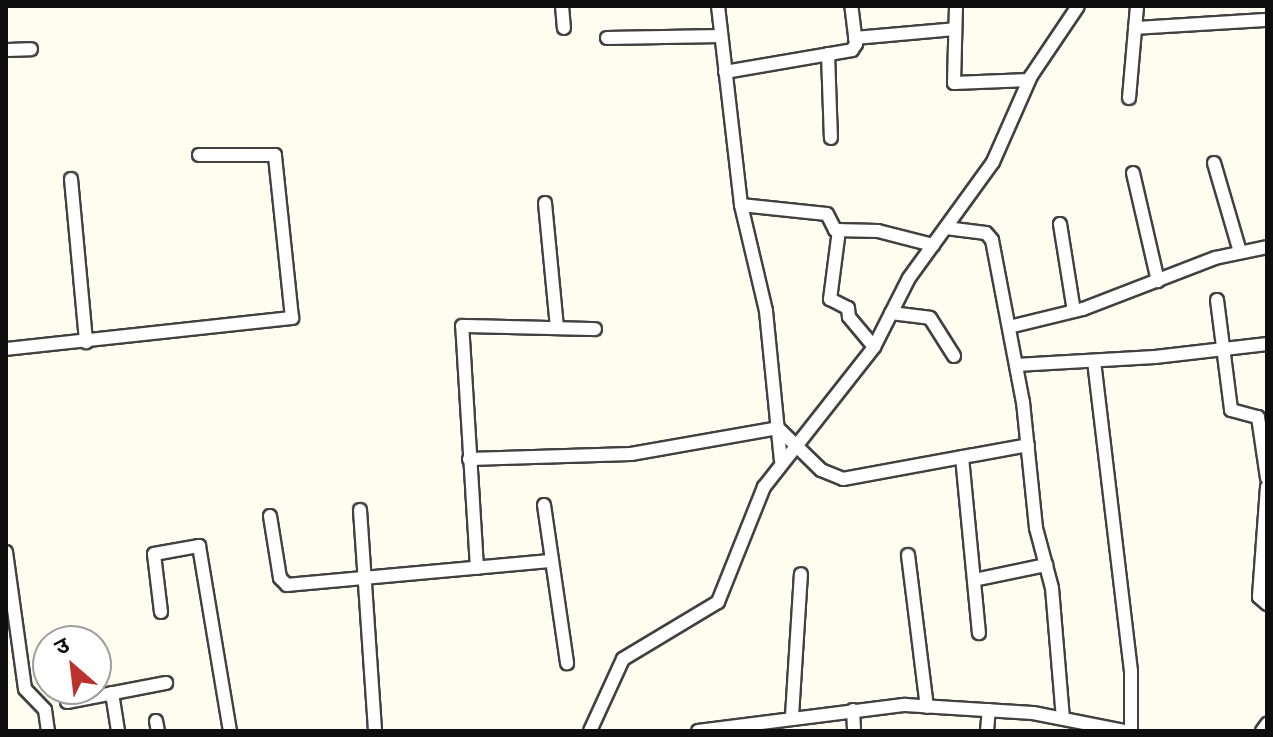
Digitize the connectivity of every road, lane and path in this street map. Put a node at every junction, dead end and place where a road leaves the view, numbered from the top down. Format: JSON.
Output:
{"nodes":[{"id":1,"x":562,"y":6,"type":"edge"},
{"id":2,"x":718,"y":6,"type":"edge"},
{"id":3,"x":851,"y":6,"type":"edge"},
{"id":4,"x":956,"y":6,"type":"edge"},
{"id":5,"x":1078,"y":6,"type":"edge"},
{"id":6,"x":1137,"y":6,"type":"edge"},
{"id":7,"x":1267,"y":20,"type":"edge"},
{"id":8,"x":564,"y":28,"type":"dead end"},
{"id":9,"x":1135,"y":28,"type":"junction"},
{"id":10,"x":955,"y":29,"type":"junction"},
{"id":11,"x":721,"y":36,"type":"junction"},
{"id":12,"x":607,"y":38,"type":"dead end"},
{"id":13,"x":855,"y":38,"type":"junction"},
{"id":14,"x":31,"y":49,"type":"dead end"},
{"id":15,"x":6,"y":50,"type":"edge"},
{"id":16,"x":828,"y":54,"type":"junction"},
{"id":17,"x":725,"y":72,"type":"junction"},
{"id":18,"x":1029,"y":80,"type":"junction"},
{"id":19,"x":1129,"y":98,"type":"dead end"},
{"id":20,"x":831,"y":138,"type":"dead end"},
{"id":21,"x":199,"y":155,"type":"dead end"},
{"id":22,"x":1214,"y":163,"type":"dead end"},
{"id":23,"x":1133,"y":173,"type":"dead end"},
{"id":24,"x":71,"y":179,"type":"dead end"},
{"id":25,"x":545,"y":203,"type":"dead end"},
{"id":26,"x":741,"y":205,"type":"junction"},
{"id":27,"x":1060,"y":224,"type":"dead end"},
{"id":28,"x":946,"y":228,"type":"junction"},
{"id":29,"x":839,"y":230,"type":"junction"},
{"id":30,"x":933,"y":245,"type":"junction"},
{"id":31,"x":1267,"y":247,"type":"edge"},
{"id":32,"x":1240,"y":252,"type":"junction"},
{"id":33,"x":1158,"y":281,"type":"junction"},
{"id":34,"x":1217,"y":300,"type":"dead end"},
{"id":35,"x":1074,"y":311,"type":"junction"},
{"id":36,"x":891,"y":313,"type":"junction"},
{"id":37,"x":557,"y":327,"type":"junction"},
{"id":38,"x":1009,"y":327,"type":"junction"},
{"id":39,"x":595,"y":329,"type":"dead end"},
{"id":40,"x":86,"y":342,"type":"junction"},
{"id":41,"x":1267,"y":344,"type":"edge"},
{"id":42,"x":874,"y":347,"type":"junction"},
{"id":43,"x":1222,"y":348,"type":"junction"},
{"id":44,"x":6,"y":349,"type":"edge"},
{"id":45,"x":954,"y":356,"type":"dead end"},
{"id":46,"x":1094,"y":361,"type":"junction"},
{"id":47,"x":1016,"y":365,"type":"junction"},
{"id":48,"x":778,"y":428,"type":"junction"},
{"id":49,"x":795,"y":444,"type":"junction"},
{"id":50,"x":1028,"y":445,"type":"junction"},
{"id":51,"x":962,"y":457,"type":"junction"},
{"id":52,"x":469,"y":459,"type":"junction"},
{"id":53,"x":781,"y":460,"type":"junction"},
{"id":54,"x":1267,"y":478,"type":"edge"},
{"id":55,"x":1267,"y":487,"type":"edge"},
{"id":56,"x":544,"y":505,"type":"dead end"},
{"id":57,"x":360,"y":510,"type":"dead end"},
{"id":58,"x":270,"y":516,"type":"dead end"},
{"id":59,"x":6,"y":552,"type":"edge"},
{"id":60,"x":908,"y":555,"type":"dead end"},
{"id":61,"x":552,"y":561,"type":"junction"},
{"id":62,"x":1046,"y":565,"type":"junction"},
{"id":63,"x":477,"y":568,"type":"junction"},
{"id":64,"x":801,"y":574,"type":"dead end"},
{"id":65,"x":364,"y":578,"type":"junction"},
{"id":66,"x":974,"y":580,"type":"junction"},
{"id":67,"x":1267,"y":604,"type":"edge"},
{"id":68,"x":161,"y":612,"type":"dead end"},
{"id":69,"x":979,"y":633,"type":"dead end"},
{"id":70,"x":567,"y":663,"type":"dead end"},
{"id":71,"x":166,"y":683,"type":"dead end"},
{"id":72,"x":112,"y":693,"type":"joint"},
{"id":73,"x":927,"y":707,"type":"junction"},
{"id":74,"x":853,"y":710,"type":"junction"},
{"id":75,"x":989,"y":710,"type":"junction"},
{"id":76,"x":792,"y":716,"type":"junction"},
{"id":77,"x":1063,"y":719,"type":"junction"},
{"id":78,"x":1267,"y":724,"type":"edge"},
{"id":79,"x":48,"y":731,"type":"edge"},
{"id":80,"x":118,"y":731,"type":"edge"},
{"id":81,"x":230,"y":731,"type":"edge"},
{"id":82,"x":375,"y":731,"type":"edge"},
{"id":83,"x":590,"y":731,"type":"edge"},
{"id":84,"x":698,"y":731,"type":"edge"},
{"id":85,"x":854,"y":731,"type":"edge"},
{"id":86,"x":987,"y":731,"type":"edge"},
{"id":87,"x":1128,"y":731,"type":"edge"},
{"id":88,"x":1262,"y":731,"type":"edge"}],
"edges":[{"from":1,"to":8,"type":"street"},
{"from":2,"to":11,"type":"street"},
{"from":3,"to":13,"type":"street"},
{"from":4,"to":10,"type":"street"},
{"from":5,"to":18,"type":"street"},
{"from":6,"to":9,"type":"street"},
{"from":7,"to":9,"type":"street"},
{"from":9,"to":19,"type":"street"},
{"from":10,"to":13,"type":"street"},
{"from":10,"to":18,"type":"street"},
{"from":11,"to":12,"type":"street"},
{"from":11,"to":17,"type":"street"},
{"from":13,"to":16,"type":"street"},
{"from":14,"to":15,"type":"street"},
{"from":16,"to":17,"type":"street"},
{"from":16,"to":20,"type":"street"},
{"from":17,"to":26,"type":"street"},
{"from":18,"to":28,"type":"street"},
{"from":21,"to":40,"type":"street"},
{"from":22,"to":32,"type":"street"},
{"from":23,"to":33,"type":"street"},
{"from":24,"to":40,"type":"street"},
{"from":25,"to":37,"type":"street"},
{"from":26,"to":29,"type":"street"},
{"from":26,"to":48,"type":"street"},
{"from":27,"to":35,"type":"street"},
{"from":28,"to":30,"type":"street"},
{"from":28,"to":38,"type":"street"},
{"from":29,"to":30,"type":"street"},
{"from":29,"to":42,"type":"street"},
{"from":30,"to":36,"type":"street"},
{"from":31,"to":32,"type":"street"},
{"from":32,"to":33,"type":"street"},
{"from":33,"to":35,"type":"street"},
{"from":34,"to":43,"type":"street"},
{"from":35,"to":38,"type":"street"},
{"from":36,"to":42,"type":"street"},
{"from":36,"to":45,"type":"street"},
{"from":37,"to":39,"type":"street"},
{"from":37,"to":52,"type":"street"},
{"from":38,"to":47,"type":"street"},
{"from":40,"to":44,"type":"street"},
{"from":41,"to":43,"type":"street"},
{"from":42,"to":49,"type":"street"},
{"from":43,"to":46,"type":"street"},
{"from":43,"to":54,"type":"street"},
{"from":46,"to":47,"type":"street"},
{"from":46,"to":87,"type":"street"},
{"from":47,"to":50,"type":"street"},
{"from":48,"to":49,"type":"street"},
{"from":48,"to":52,"type":"street"},
{"from":48,"to":53,"type":"street"},
{"from":49,"to":51,"type":"street"},
{"from":49,"to":53,"type":"street"},
{"from":50,"to":51,"type":"street"},
{"from":50,"to":62,"type":"street"},
{"from":51,"to":66,"type":"street"},
{"from":52,"to":63,"type":"street"},
{"from":53,"to":83,"type":"street"},
{"from":55,"to":67,"type":"street"},
{"from":56,"to":61,"type":"street"},
{"from":57,"to":65,"type":"street"},
{"from":58,"to":65,"type":"street"},
{"from":59,"to":79,"type":"street"},
{"from":60,"to":73,"type":"street"},
{"from":61,"to":63,"type":"street"},
{"from":61,"to":70,"type":"street"},
{"from":62,"to":66,"type":"street"},
{"from":62,"to":77,"type":"street"},
{"from":63,"to":65,"type":"street"},
{"from":64,"to":76,"type":"street"},
{"from":65,"to":82,"type":"street"},
{"from":66,"to":69,"type":"street"},
{"from":68,"to":81,"type":"street"},
{"from":71,"to":72,"type":"street"},
{"from":72,"to":80,"type":"street"},
{"from":73,"to":74,"type":"street"},
{"from":73,"to":75,"type":"street"},
{"from":74,"to":76,"type":"street"},
{"from":74,"to":85,"type":"street"},
{"from":75,"to":77,"type":"street"},
{"from":75,"to":86,"type":"street"},
{"from":76,"to":84,"type":"street"},
{"from":77,"to":87,"type":"street"},
{"from":78,"to":88,"type":"street"}]}
